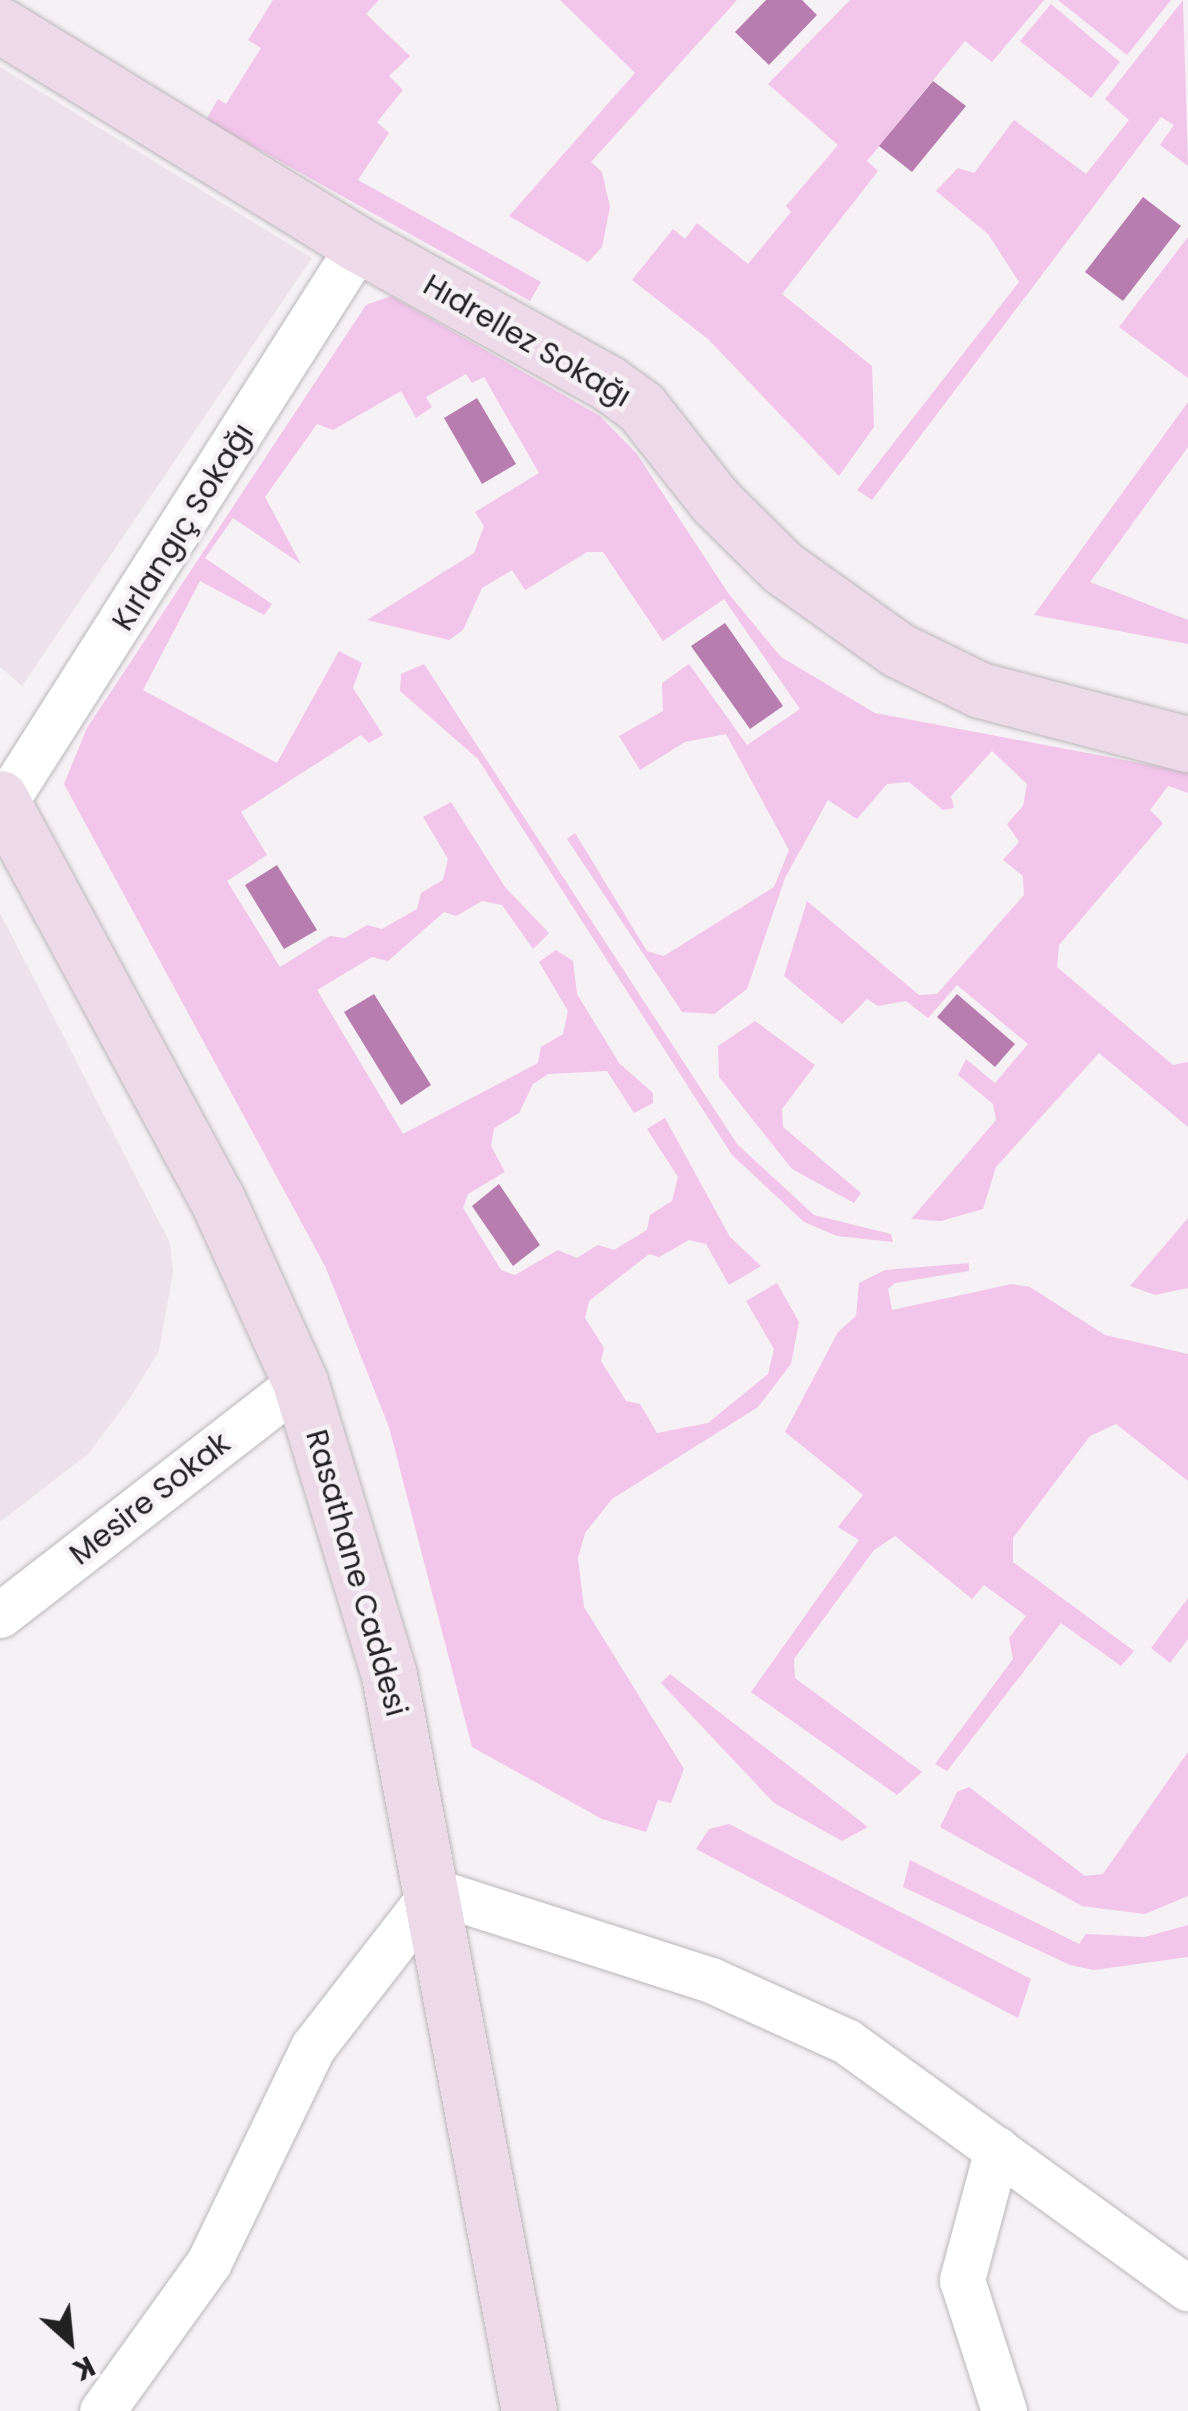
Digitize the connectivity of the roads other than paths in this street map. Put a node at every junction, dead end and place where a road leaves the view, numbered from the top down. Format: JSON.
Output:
{"nodes":[{"id":1,"x":0,"y":25,"type":"edge"},
{"id":2,"x":359,"y":245,"type":"junction"},
{"id":3,"x":1188,"y":744,"type":"edge"},
{"id":4,"x":2,"y":806,"type":"edge"},
{"id":5,"x":300,"y":1382,"type":"junction"},
{"id":6,"x":0,"y":1615,"type":"edge"},
{"id":7,"x":434,"y":1891,"type":"junction"},
{"id":8,"x":998,"y":2150,"type":"junction"},
{"id":9,"x":1188,"y":2289,"type":"edge"},
{"id":10,"x":102,"y":2411,"type":"edge"},
{"id":11,"x":528,"y":2411,"type":"edge"},
{"id":12,"x":1004,"y":2411,"type":"edge"}],
"edges":[{"from":1,"to":2,"type":"street","name":"Hıdrellez Sokağı"},
{"from":2,"to":3,"type":"street","name":"Hıdrellez Sokağı"},
{"from":2,"to":4,"type":"street","name":"Kırlangıç Sokağı"},
{"from":4,"to":5,"type":"street","name":"Rasathane Caddesi"},
{"from":5,"to":6,"type":"street","name":"Mesire Sokak"},
{"from":5,"to":7,"type":"street","name":"Rasathane Caddesi"},
{"from":7,"to":8,"type":"street"},
{"from":7,"to":10,"type":"street"},
{"from":7,"to":11,"type":"street","name":"Rasathane Caddesi"},
{"from":8,"to":9,"type":"street"},
{"from":8,"to":12,"type":"street"}]}
